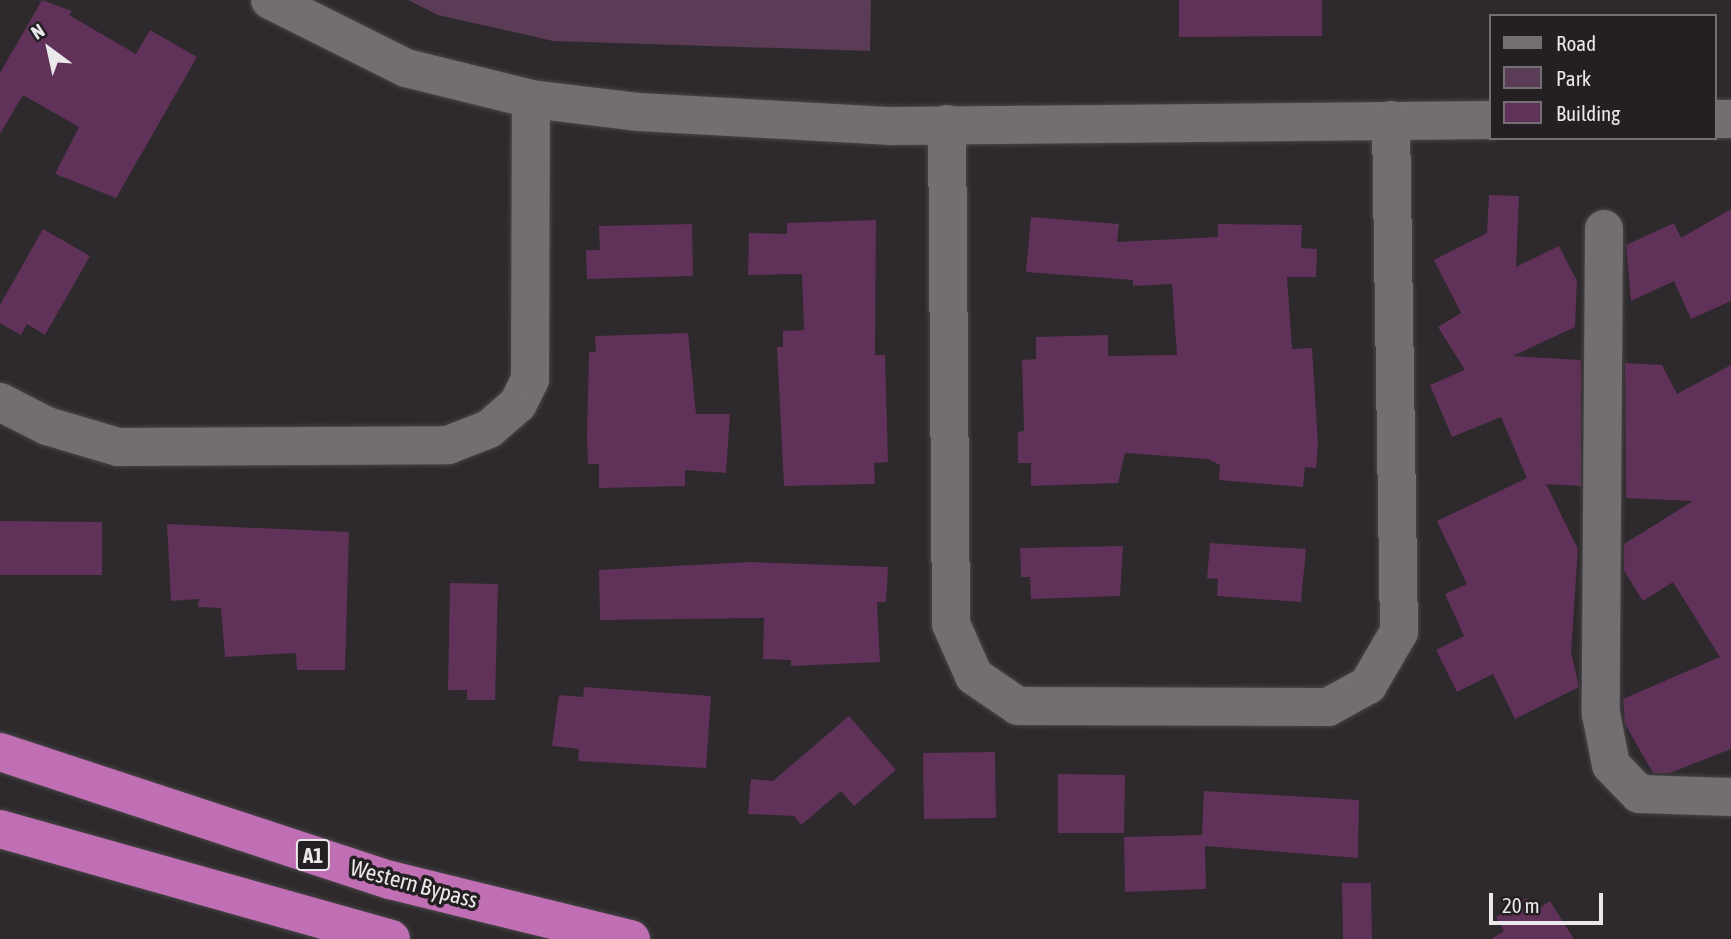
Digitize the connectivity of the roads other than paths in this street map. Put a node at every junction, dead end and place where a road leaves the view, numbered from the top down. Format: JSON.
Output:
{"nodes":[{"id":1,"x":270,"y":0,"type":"edge"},
{"id":2,"x":531,"y":99,"type":"junction"},
{"id":3,"x":1391,"y":120,"type":"junction"},
{"id":4,"x":1490,"y":120,"type":"edge"},
{"id":5,"x":947,"y":124,"type":"junction"},
{"id":6,"x":1604,"y":229,"type":"dead end"},
{"id":7,"x":0,"y":402,"type":"edge"},
{"id":8,"x":0,"y":752,"type":"edge"},
{"id":9,"x":1731,"y":797,"type":"edge"},
{"id":10,"x":0,"y":829,"type":"edge"},
{"id":11,"x":391,"y":939,"type":"edge"},
{"id":12,"x":631,"y":939,"type":"edge"}],
"edges":[{"from":1,"to":2,"type":"street"},
{"from":2,"to":5,"type":"street"},
{"from":2,"to":7,"type":"street"},
{"from":3,"to":4,"type":"street"},
{"from":3,"to":5,"type":"street"},
{"from":3,"to":5,"type":"street"},
{"from":6,"to":9,"type":"street"},
{"from":8,"to":12,"type":"highway","name":"Western Bypass","number":"A1"},
{"from":10,"to":11,"type":"highway"}]}
